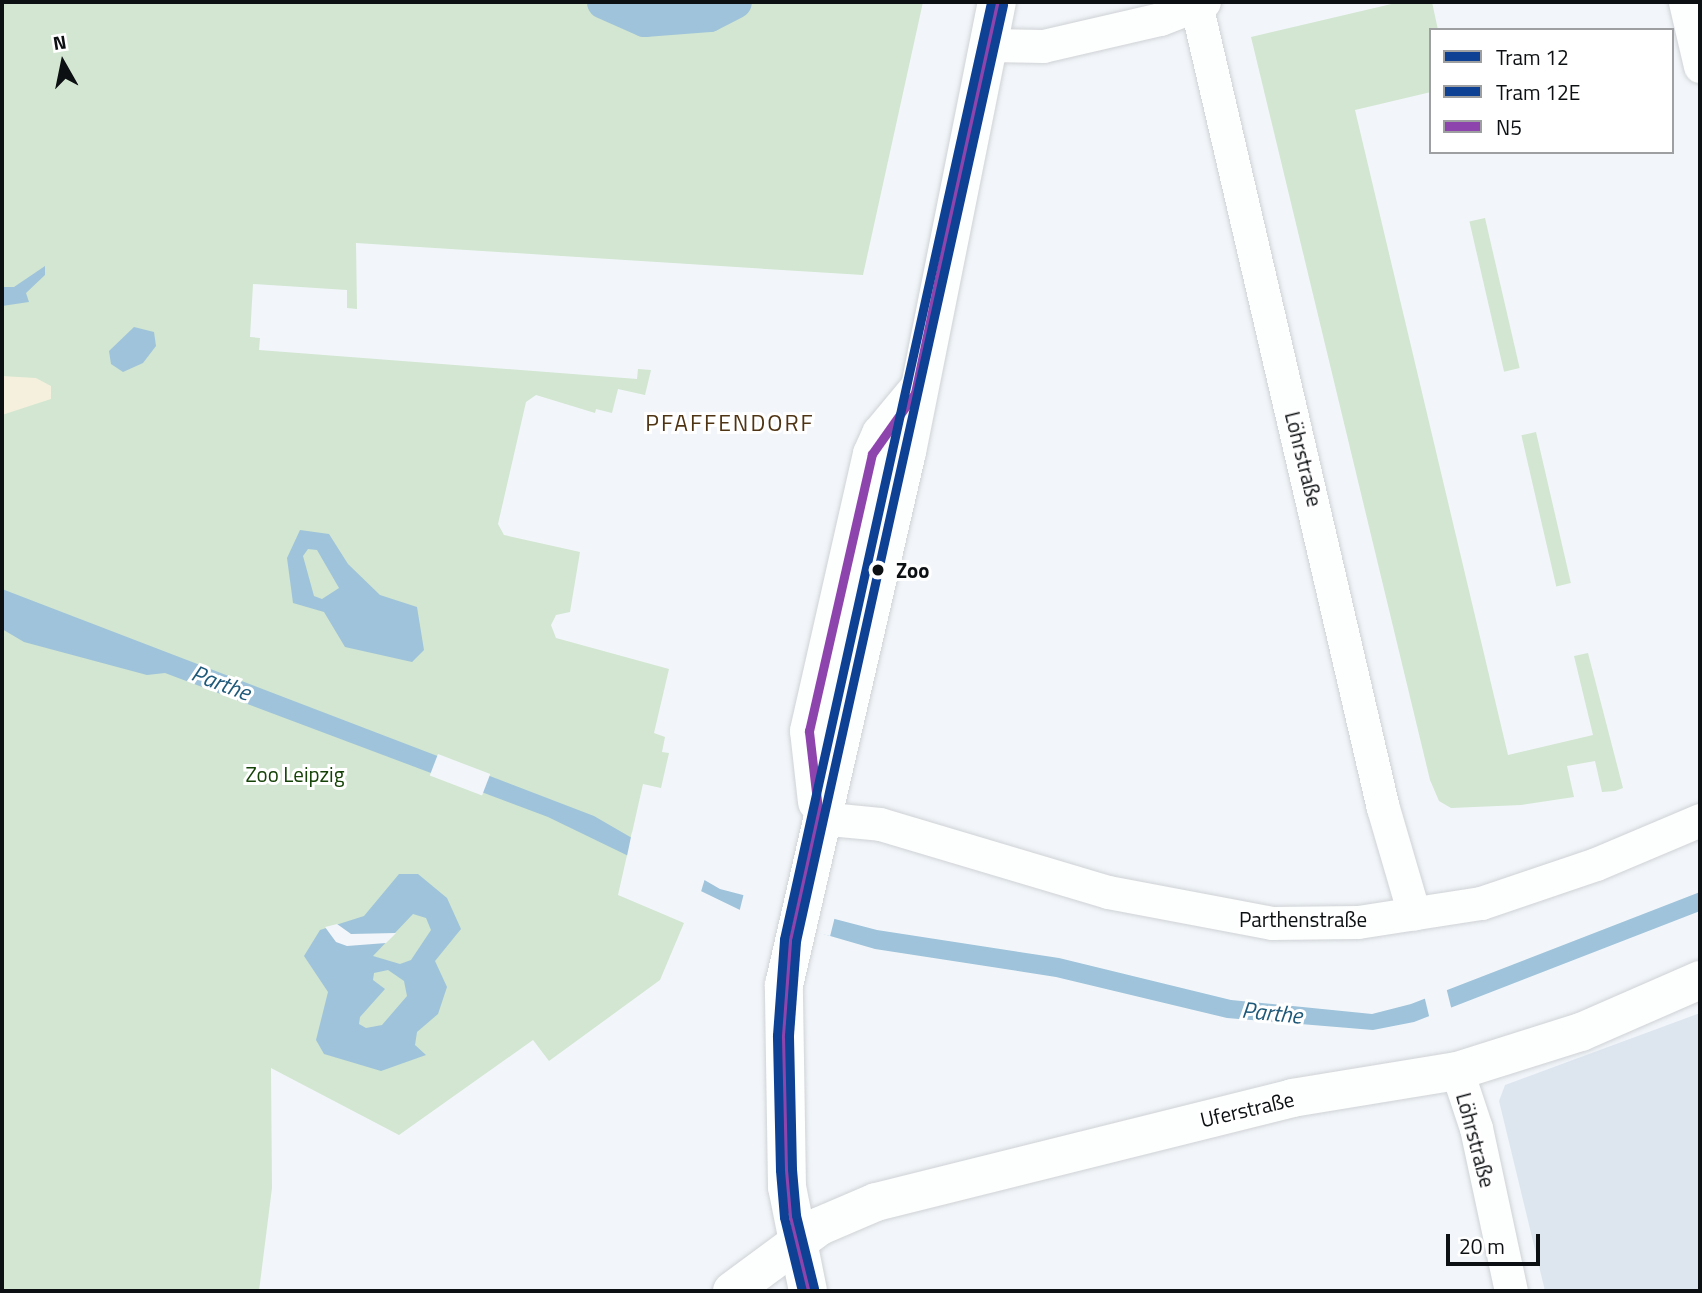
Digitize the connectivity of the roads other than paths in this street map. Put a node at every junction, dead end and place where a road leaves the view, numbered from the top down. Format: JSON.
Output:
{"nodes":[{"id":1,"x":997,"y":2,"type":"edge"},
{"id":2,"x":1685,"y":2,"type":"edge"},
{"id":3,"x":1200,"y":3,"type":"edge"},
{"id":4,"x":989,"y":45,"type":"junction"},
{"id":5,"x":1700,"y":66,"type":"edge"},
{"id":6,"x":1700,"y":820,"type":"edge"},
{"id":7,"x":815,"y":836,"type":"junction"},
{"id":8,"x":1414,"y":914,"type":"junction"},
{"id":9,"x":1700,"y":980,"type":"edge"},
{"id":10,"x":1457,"y":1071,"type":"junction"},
{"id":11,"x":796,"y":1242,"type":"junction"},
{"id":12,"x":732,"y":1291,"type":"edge"},
{"id":13,"x":808,"y":1291,"type":"edge"},
{"id":14,"x":1511,"y":1291,"type":"edge"}],
"edges":[{"from":1,"to":4,"type":"main road"},
{"from":2,"to":5,"type":"street"},
{"from":3,"to":4,"type":"street"},
{"from":3,"to":8,"type":"street","name":"Löhrstraße"},
{"from":4,"to":7,"type":"main road"},
{"from":6,"to":8,"type":"street","name":"Parthenstraße"},
{"from":7,"to":8,"type":"street","name":"Parthenstraße"},
{"from":7,"to":11,"type":"main road"},
{"from":9,"to":10,"type":"main road","name":"Uferstraße"},
{"from":10,"to":11,"type":"main road","name":"Uferstraße"},
{"from":10,"to":14,"type":"street","name":"Löhrstraße"},
{"from":11,"to":12,"type":"main road","name":"Uferstraße"},
{"from":11,"to":13,"type":"main road"}]}
